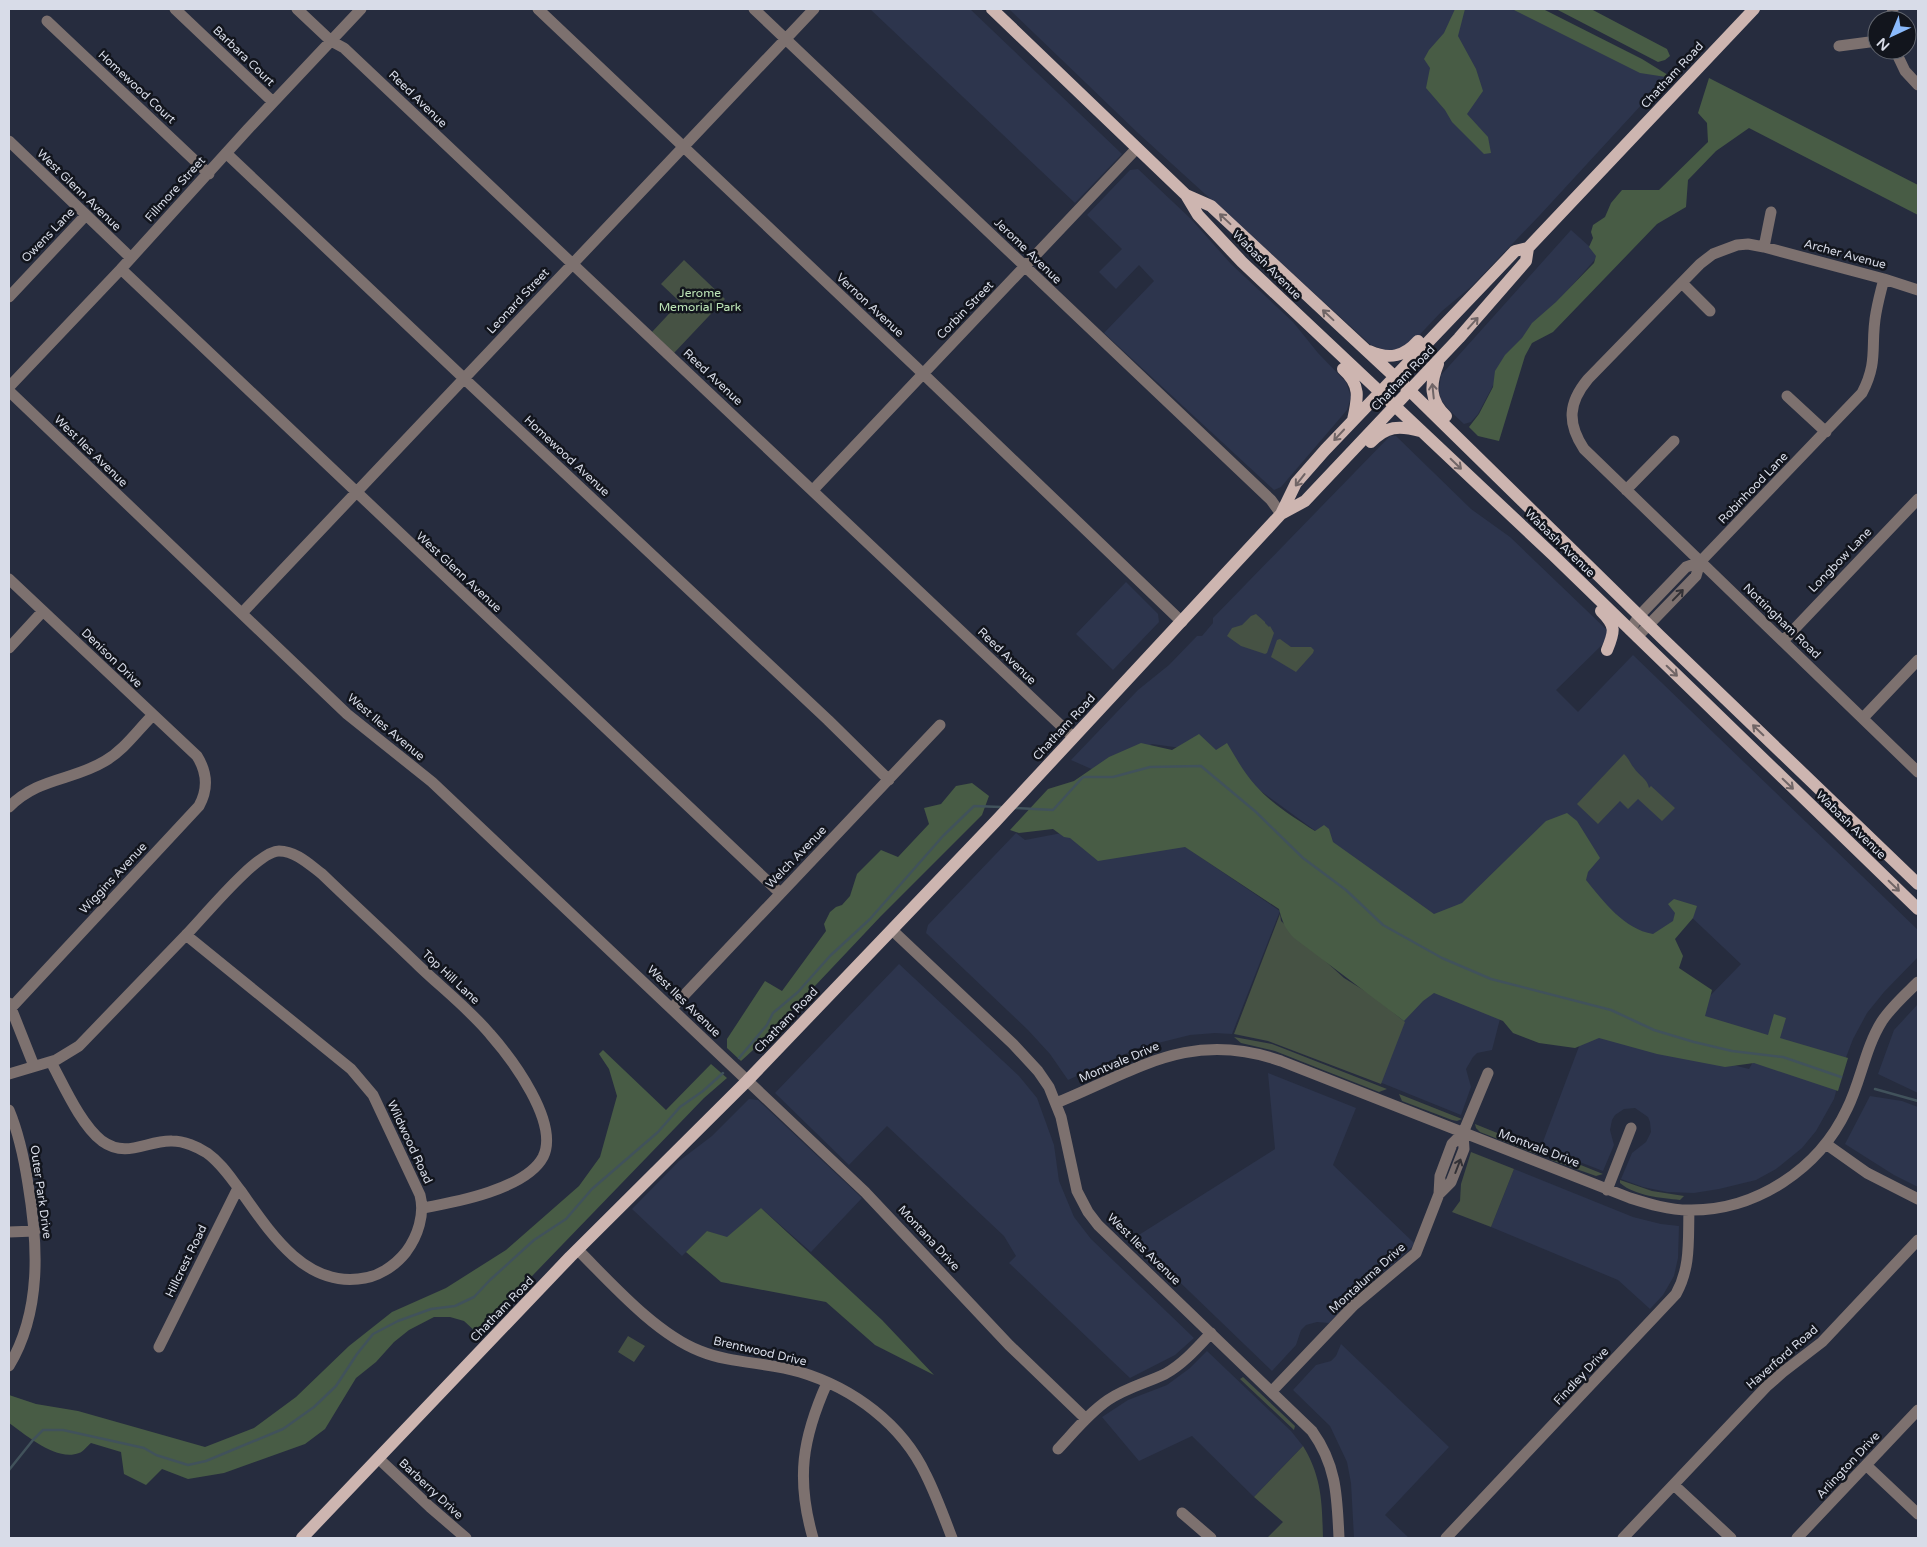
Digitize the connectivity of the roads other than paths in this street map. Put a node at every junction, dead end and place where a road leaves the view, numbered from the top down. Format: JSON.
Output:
{"nodes":[{"id":1,"x":175,"y":9,"type":"edge"},
{"id":2,"x":297,"y":9,"type":"edge"},
{"id":3,"x":361,"y":9,"type":"edge"},
{"id":4,"x":538,"y":9,"type":"edge"},
{"id":5,"x":754,"y":9,"type":"edge"},
{"id":6,"x":814,"y":9,"type":"edge"},
{"id":7,"x":992,"y":9,"type":"edge"},
{"id":8,"x":1754,"y":9,"type":"edge"},
{"id":9,"x":47,"y":21,"type":"dead end"},
{"id":10,"x":785,"y":38,"type":"junction"},
{"id":11,"x":331,"y":41,"type":"junction"},
{"id":12,"x":1867,"y":42,"type":"edge"},
{"id":13,"x":1839,"y":46,"type":"dead end"},
{"id":14,"x":1899,"y":60,"type":"edge"},
{"id":15,"x":1918,"y":85,"type":"edge"},
{"id":16,"x":273,"y":102,"type":"junction"},
{"id":17,"x":9,"y":141,"type":"edge"},
{"id":18,"x":683,"y":147,"type":"junction"},
{"id":19,"x":1137,"y":148,"type":"junction"},
{"id":20,"x":226,"y":153,"type":"junction"},
{"id":21,"x":209,"y":174,"type":"junction"},
{"id":22,"x":1186,"y":196,"type":"junction"},
{"id":23,"x":1771,"y":212,"type":"dead end"},
{"id":24,"x":86,"y":215,"type":"junction"},
{"id":25,"x":1764,"y":247,"type":"junction"},
{"id":26,"x":1528,"y":248,"type":"junction"},
{"id":27,"x":131,"y":258,"type":"junction"},
{"id":28,"x":572,"y":264,"type":"junction"},
{"id":29,"x":1025,"y":267,"type":"junction"},
{"id":30,"x":121,"y":269,"type":"junction"},
{"id":31,"x":1884,"y":279,"type":"junction"},
{"id":32,"x":1682,"y":283,"type":"junction"},
{"id":33,"x":1918,"y":290,"type":"edge"},
{"id":34,"x":9,"y":296,"type":"edge"},
{"id":35,"x":1460,"y":308,"type":"junction"},
{"id":36,"x":1710,"y":311,"type":"dead end"},
{"id":37,"x":1317,"y":333,"type":"junction"},
{"id":38,"x":1364,"y":348,"type":"junction"},
{"id":39,"x":1440,"y":358,"type":"junction"},
{"id":40,"x":923,"y":374,"type":"junction"},
{"id":41,"x":1394,"y":377,"type":"junction"},
{"id":42,"x":464,"y":378,"type":"junction"},
{"id":43,"x":9,"y":387,"type":"edge"},
{"id":44,"x":1409,"y":390,"type":"junction"},
{"id":45,"x":9,"y":391,"type":"edge"},
{"id":46,"x":1379,"y":393,"type":"junction"},
{"id":47,"x":1787,"y":396,"type":"dead end"},
{"id":48,"x":1394,"y":406,"type":"junction"},
{"id":49,"x":1353,"y":420,"type":"junction"},
{"id":50,"x":1420,"y":431,"type":"junction"},
{"id":51,"x":1826,"y":432,"type":"junction"},
{"id":52,"x":1674,"y":441,"type":"dead end"},
{"id":53,"x":813,"y":490,"type":"junction"},
{"id":54,"x":1626,"y":490,"type":"junction"},
{"id":55,"x":356,"y":493,"type":"junction"},
{"id":56,"x":1312,"y":493,"type":"junction"},
{"id":57,"x":1918,"y":499,"type":"edge"},
{"id":58,"x":1281,"y":514,"type":"junction"},
{"id":59,"x":1542,"y":520,"type":"junction"},
{"id":60,"x":1553,"y":555,"type":"junction"},
{"id":61,"x":1700,"y":562,"type":"junction"},
{"id":62,"x":9,"y":579,"type":"edge"},
{"id":63,"x":43,"y":611,"type":"junction"},
{"id":64,"x":242,"y":613,"type":"junction"},
{"id":65,"x":1639,"y":616,"type":"junction"},
{"id":66,"x":1182,"y":622,"type":"junction"},
{"id":67,"x":1649,"y":625,"type":"junction"},
{"id":68,"x":1634,"y":633,"type":"junction"},
{"id":69,"x":1782,"y":641,"type":"junction"},
{"id":70,"x":9,"y":648,"type":"edge"},
{"id":71,"x":1607,"y":650,"type":"dead end"},
{"id":72,"x":1918,"y":660,"type":"edge"},
{"id":73,"x":152,"y":716,"type":"junction"},
{"id":74,"x":1863,"y":718,"type":"junction"},
{"id":75,"x":940,"y":725,"type":"dead end"},
{"id":76,"x":1073,"y":737,"type":"junction"},
{"id":77,"x":196,"y":756,"type":"joint"},
{"id":78,"x":1918,"y":772,"type":"edge"},
{"id":79,"x":889,"y":780,"type":"junction"},
{"id":80,"x":9,"y":807,"type":"edge"},
{"id":81,"x":1918,"y":884,"type":"edge"},
{"id":82,"x":780,"y":893,"type":"junction"},
{"id":83,"x":1918,"y":909,"type":"edge"},
{"id":84,"x":892,"y":930,"type":"junction"},
{"id":85,"x":186,"y":935,"type":"junction"},
{"id":86,"x":1918,"y":982,"type":"edge"},
{"id":87,"x":10,"y":1005,"type":"edge"},
{"id":88,"x":672,"y":1008,"type":"junction"},
{"id":89,"x":51,"y":1062,"type":"junction"},
{"id":90,"x":34,"y":1066,"type":"junction"},
{"id":91,"x":1488,"y":1073,"type":"dead end"},
{"id":92,"x":9,"y":1074,"type":"edge"},
{"id":93,"x":747,"y":1081,"type":"junction"},
{"id":94,"x":1056,"y":1103,"type":"junction"},
{"id":95,"x":9,"y":1110,"type":"edge"},
{"id":96,"x":1631,"y":1128,"type":"dead end"},
{"id":97,"x":1463,"y":1133,"type":"junction"},
{"id":98,"x":1826,"y":1144,"type":"junction"},
{"id":99,"x":238,"y":1188,"type":"junction"},
{"id":100,"x":1607,"y":1190,"type":"junction"},
{"id":101,"x":1918,"y":1200,"type":"edge"},
{"id":102,"x":424,"y":1208,"type":"junction"},
{"id":103,"x":1689,"y":1210,"type":"junction"},
{"id":104,"x":35,"y":1231,"type":"junction"},
{"id":105,"x":9,"y":1232,"type":"edge"},
{"id":106,"x":1918,"y":1240,"type":"edge"},
{"id":107,"x":578,"y":1250,"type":"junction"},
{"id":108,"x":1211,"y":1333,"type":"junction"},
{"id":109,"x":159,"y":1347,"type":"dead end"},
{"id":110,"x":9,"y":1366,"type":"edge"},
{"id":111,"x":827,"y":1383,"type":"junction"},
{"id":112,"x":1272,"y":1391,"type":"junction"},
{"id":113,"x":1918,"y":1410,"type":"edge"},
{"id":114,"x":1086,"y":1419,"type":"junction"},
{"id":115,"x":1058,"y":1449,"type":"dead end"},
{"id":116,"x":378,"y":1458,"type":"junction"},
{"id":117,"x":1866,"y":1465,"type":"junction"},
{"id":118,"x":1674,"y":1485,"type":"junction"},
{"id":119,"x":1182,"y":1513,"type":"dead end"},
{"id":120,"x":1918,"y":1514,"type":"edge"},
{"id":121,"x":302,"y":1538,"type":"edge"},
{"id":122,"x":466,"y":1538,"type":"edge"},
{"id":123,"x":813,"y":1538,"type":"edge"},
{"id":124,"x":952,"y":1538,"type":"edge"},
{"id":125,"x":1211,"y":1538,"type":"edge"},
{"id":126,"x":1339,"y":1538,"type":"edge"},
{"id":127,"x":1446,"y":1538,"type":"edge"},
{"id":128,"x":1623,"y":1538,"type":"edge"},
{"id":129,"x":1731,"y":1538,"type":"edge"},
{"id":130,"x":1797,"y":1538,"type":"edge"}],
"edges":[{"from":1,"to":16,"type":"street","name":"Barbara Court"},
{"from":2,"to":11,"type":"street","name":"Reed Avenue"},
{"from":3,"to":11,"type":"street","name":"Fillmore Street"},
{"from":4,"to":18,"type":"street","name":"Vernon Avenue"},
{"from":5,"to":10,"type":"street","name":"Jerome Avenue"},
{"from":6,"to":10,"type":"street","name":"Leonard Street"},
{"from":7,"to":19,"type":"main road","name":"Wabash Avenue"},
{"from":8,"to":26,"type":"main road","name":"Chatham Road"},
{"from":9,"to":21,"type":"street","name":"Homewood Court"},
{"from":10,"to":18,"type":"street","name":"Leonard Street"},
{"from":10,"to":29,"type":"street","name":"Jerome Avenue"},
{"from":11,"to":16,"type":"street","name":"Fillmore Street"},
{"from":11,"to":28,"type":"street","name":"Reed Avenue"},
{"from":12,"to":13,"type":"street"},
{"from":14,"to":15,"type":"street"},
{"from":16,"to":20,"type":"street","name":"Fillmore Street"},
{"from":17,"to":24,"type":"street","name":"West Glenn Avenue"},
{"from":18,"to":28,"type":"street","name":"Leonard Street"},
{"from":18,"to":40,"type":"street","name":"Vernon Avenue"},
{"from":19,"to":22,"type":"main road","name":"Wabash Avenue"},
{"from":19,"to":29,"type":"street","name":"Corbin Street"},
{"from":20,"to":21,"type":"street","name":"Fillmore Street"},
{"from":20,"to":42,"type":"street","name":"Homewood Avenue"},
{"from":21,"to":27,"type":"street","name":"Fillmore Street"},
{"from":22,"to":37,"type":"main road","name":"Wabash Avenue"},
{"from":38,"to":22,"type":"main road","name":"Wabash Avenue","one_way":true},
{"from":23,"to":25,"type":"street"},
{"from":24,"to":27,"type":"street","name":"West Glenn Avenue"},
{"from":24,"to":34,"type":"street","name":"Owens Lane"},
{"from":25,"to":31,"type":"street","name":"Archer Avenue"},
{"from":25,"to":32,"type":"street","name":"Archer Avenue"},
{"from":26,"to":35,"type":"main road","name":"Chatham Road"},
{"from":39,"to":26,"type":"main road","name":"Chatham Road","one_way":true},
{"from":27,"to":30,"type":"street","name":"Fillmore Street"},
{"from":28,"to":42,"type":"street","name":"Leonard Street"},
{"from":28,"to":53,"type":"street","name":"Reed Avenue"},
{"from":29,"to":40,"type":"street","name":"Corbin Street"},
{"from":29,"to":58,"type":"street","name":"Jerome Avenue"},
{"from":30,"to":43,"type":"street","name":"Fillmore Street"},
{"from":30,"to":55,"type":"street","name":"West Glenn Avenue"},
{"from":31,"to":33,"type":"street","name":"Archer Avenue"},
{"from":31,"to":51,"type":"street","name":"Robinhood Lane"},
{"from":32,"to":36,"type":"street"},
{"from":32,"to":54,"type":"street","name":"Nottingham Road"},
{"from":35,"to":38,"type":"main road"},
{"from":35,"to":41,"type":"main road","name":"Chatham Road"},
{"from":37,"to":46,"type":"main road","name":"Wabash Avenue"},
{"from":37,"to":49,"type":"main road"},
{"from":38,"to":41,"type":"main road","name":"Wabash Avenue"},
{"from":39,"to":44,"type":"main road","name":"Chatham Road"},
{"from":59,"to":39,"type":"main road","one_way":true},
{"from":40,"to":53,"type":"street","name":"Corbin Street"},
{"from":40,"to":66,"type":"street","name":"Vernon Avenue"},
{"from":41,"to":44,"type":"main road","name":"Wabash Avenue"},
{"from":41,"to":46,"type":"main road","name":"Chatham Road"},
{"from":42,"to":55,"type":"street","name":"Leonard Street"},
{"from":42,"to":79,"type":"street","name":"Homewood Avenue"},
{"from":44,"to":48,"type":"main road","name":"Chatham Road"},
{"from":44,"to":59,"type":"main road","name":"Wabash Avenue"},
{"from":45,"to":64,"type":"street","name":"West Iles Avenue"},
{"from":46,"to":48,"type":"main road","name":"Wabash Avenue"},
{"from":46,"to":49,"type":"main road","name":"Chatham Road"},
{"from":47,"to":51,"type":"street"},
{"from":48,"to":50,"type":"main road","name":"Wabash Avenue"},
{"from":48,"to":56,"type":"main road","name":"Chatham Road"},
{"from":49,"to":58,"type":"main road","name":"Chatham Road","one_way":true},
{"from":50,"to":56,"type":"main road"},
{"from":50,"to":60,"type":"main road","name":"Wabash Avenue","one_way":true},
{"from":51,"to":61,"type":"street","name":"Robinhood Lane"},
{"from":52,"to":54,"type":"street"},
{"from":53,"to":76,"type":"street","name":"Reed Avenue"},
{"from":54,"to":61,"type":"street","name":"Nottingham Road"},
{"from":55,"to":64,"type":"street","name":"Leonard Street"},
{"from":55,"to":82,"type":"street","name":"West Glenn Avenue"},
{"from":56,"to":58,"type":"main road","name":"Chatham Road"},
{"from":57,"to":69,"type":"street","name":"Longbow Lane"},
{"from":58,"to":66,"type":"main road","name":"Chatham Road"},
{"from":59,"to":65,"type":"main road","name":"Wabash Avenue"},
{"from":60,"to":68,"type":"main road","name":"Wabash Avenue"},
{"from":60,"to":71,"type":"main road"},
{"from":61,"to":65,"type":"street","name":"Robinhood Lane"},
{"from":67,"to":61,"type":"street","name":"Robinhood Lane","one_way":true},
{"from":61,"to":69,"type":"street","name":"Nottingham Road"},
{"from":62,"to":63,"type":"street","name":"Denison Drive"},
{"from":63,"to":70,"type":"street"},
{"from":63,"to":73,"type":"street","name":"Denison Drive"},
{"from":64,"to":88,"type":"street","name":"West Iles Avenue"},
{"from":65,"to":67,"type":"main road","name":"Wabash Avenue"},
{"from":65,"to":68,"type":"street","name":"Robinhood Lane"},
{"from":66,"to":76,"type":"main road","name":"Chatham Road"},
{"from":67,"to":68,"type":"street","name":"Robinhood Lane"},
{"from":81,"to":67,"type":"main road","name":"Wabash Avenue","one_way":true},
{"from":68,"to":83,"type":"main road","name":"Wabash Avenue","one_way":true},
{"from":69,"to":74,"type":"street","name":"Nottingham Road"},
{"from":72,"to":74,"type":"street"},
{"from":73,"to":77,"type":"street","name":"Denison Drive"},
{"from":73,"to":80,"type":"street"},
{"from":74,"to":78,"type":"street","name":"Nottingham Road"},
{"from":75,"to":79,"type":"street","name":"Welch Avenue"},
{"from":76,"to":84,"type":"main road","name":"Chatham Road"},
{"from":77,"to":87,"type":"street","name":"Wiggins Avenue"},
{"from":79,"to":82,"type":"street","name":"Welch Avenue"},
{"from":82,"to":88,"type":"street","name":"Welch Avenue"},
{"from":84,"to":93,"type":"main road","name":"Chatham Road"},
{"from":84,"to":94,"type":"street","name":"West Iles Avenue"},
{"from":85,"to":89,"type":"street"},
{"from":85,"to":102,"type":"street","name":"Wildwood Road"},
{"from":85,"to":102,"type":"street","name":"Top Hill Lane"},
{"from":86,"to":98,"type":"street","name":"Montvale Drive"},
{"from":87,"to":90,"type":"street"},
{"from":88,"to":93,"type":"street","name":"West Iles Avenue"},
{"from":89,"to":90,"type":"street"},
{"from":89,"to":99,"type":"street"},
{"from":90,"to":92,"type":"street"},
{"from":91,"to":97,"type":"street","name":"Montaluma Drive"},
{"from":93,"to":107,"type":"main road","name":"Chatham Road"},
{"from":93,"to":114,"type":"street","name":"Montana Drive"},
{"from":94,"to":97,"type":"street","name":"Montvale Drive"},
{"from":94,"to":108,"type":"street","name":"West Iles Avenue"},
{"from":95,"to":104,"type":"street","name":"Outer Park Drive"},
{"from":96,"to":100,"type":"street"},
{"from":97,"to":100,"type":"street","name":"Montvale Drive"},
{"from":97,"to":112,"type":"street","name":"Montaluma Drive"},
{"from":98,"to":101,"type":"street"},
{"from":98,"to":103,"type":"street","name":"Montvale Drive"},
{"from":99,"to":102,"type":"street"},
{"from":99,"to":109,"type":"street","name":"Hillcrest Road"},
{"from":100,"to":103,"type":"street","name":"Montvale Drive"},
{"from":103,"to":127,"type":"street","name":"Findley Drive"},
{"from":104,"to":105,"type":"street"},
{"from":104,"to":110,"type":"street","name":"Outer Park Drive"},
{"from":106,"to":118,"type":"street","name":"Haverford Road"},
{"from":107,"to":111,"type":"street","name":"Brentwood Drive"},
{"from":107,"to":116,"type":"main road","name":"Chatham Road"},
{"from":108,"to":112,"type":"street","name":"West Iles Avenue"},
{"from":108,"to":114,"type":"street"},
{"from":111,"to":123,"type":"street"},
{"from":111,"to":124,"type":"street","name":"Brentwood Drive"},
{"from":112,"to":126,"type":"street","name":"West Iles Avenue"},
{"from":113,"to":117,"type":"street","name":"Arlington Drive"},
{"from":114,"to":115,"type":"street"},
{"from":116,"to":121,"type":"main road","name":"Chatham Road"},
{"from":116,"to":122,"type":"street","name":"Barberry Drive"},
{"from":117,"to":120,"type":"street"},
{"from":117,"to":130,"type":"street","name":"Arlington Drive"},
{"from":118,"to":128,"type":"street","name":"Haverford Road"},
{"from":118,"to":129,"type":"street"},
{"from":119,"to":125,"type":"street"}]}
